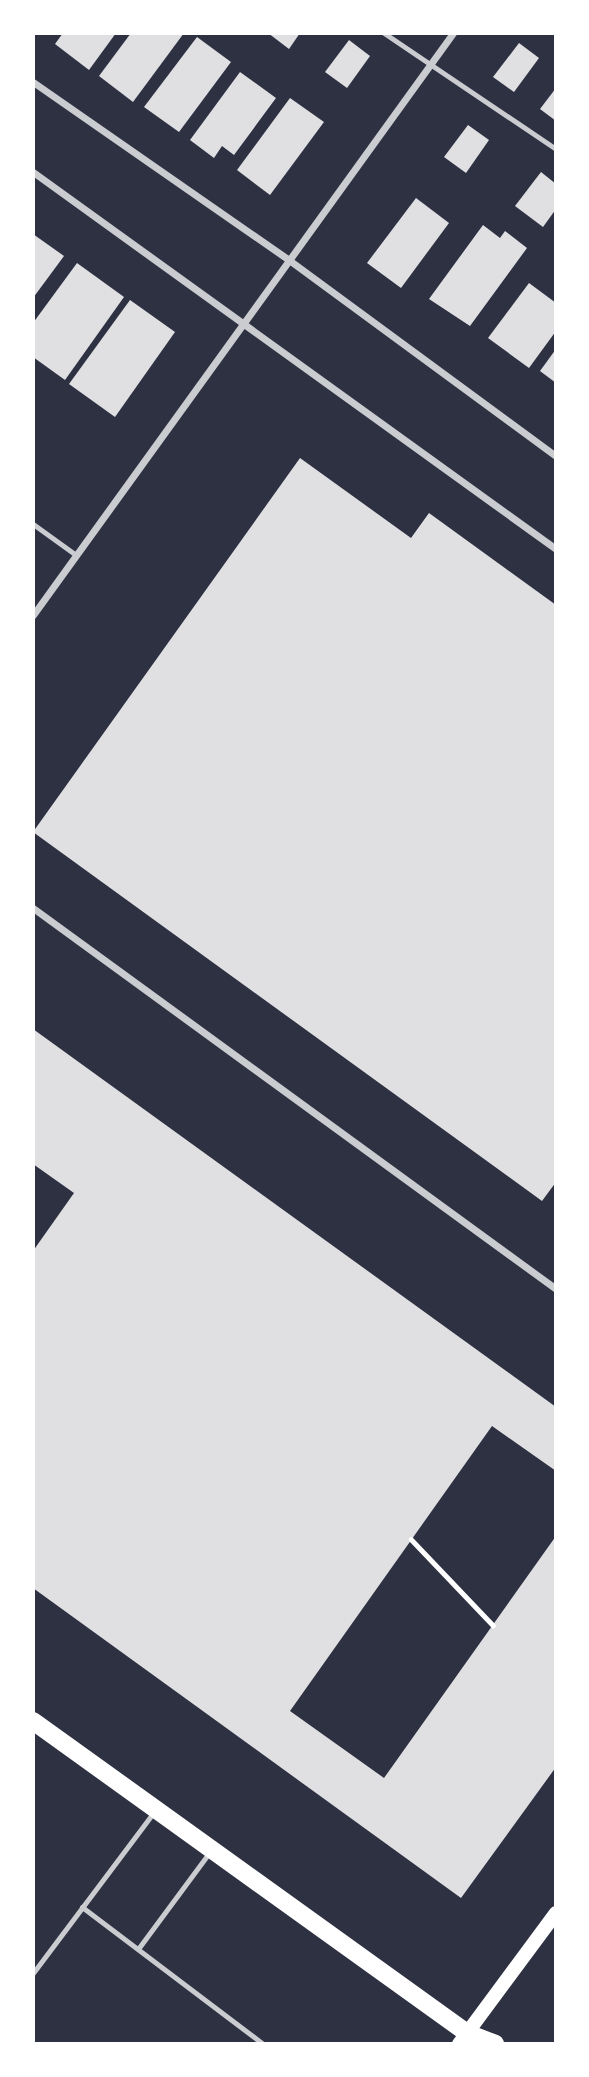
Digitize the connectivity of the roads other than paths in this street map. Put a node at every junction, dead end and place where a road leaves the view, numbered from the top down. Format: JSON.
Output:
{"nodes":[{"id":1,"x":384,"y":33,"type":"edge"},
{"id":2,"x":453,"y":33,"type":"edge"},
{"id":3,"x":430,"y":66,"type":"junction"},
{"id":4,"x":33,"y":82,"type":"edge"},
{"id":5,"x":556,"y":149,"type":"edge"},
{"id":6,"x":33,"y":172,"type":"edge"},
{"id":7,"x":289,"y":260,"type":"junction"},
{"id":8,"x":246,"y":321,"type":"junction"},
{"id":9,"x":556,"y":456,"type":"edge"},
{"id":10,"x":33,"y":524,"type":"edge"},
{"id":11,"x":556,"y":549,"type":"edge"},
{"id":12,"x":76,"y":555,"type":"junction"},
{"id":13,"x":33,"y":615,"type":"edge"},
{"id":14,"x":33,"y":908,"type":"edge"},
{"id":15,"x":555,"y":1288,"type":"edge"},
{"id":16,"x":33,"y":1721,"type":"edge"},
{"id":17,"x":155,"y":1809,"type":"junction"},
{"id":18,"x":212,"y":1850,"type":"junction"},
{"id":19,"x":82,"y":1907,"type":"junction"},
{"id":20,"x":556,"y":1913,"type":"edge"},
{"id":21,"x":138,"y":1949,"type":"junction"},
{"id":22,"x":33,"y":1973,"type":"edge"},
{"id":23,"x":463,"y":2038,"type":"edge"},
{"id":24,"x":263,"y":2044,"type":"edge"},
{"id":25,"x":495,"y":2044,"type":"edge"}],
"edges":[{"from":1,"to":3,"type":"lane"},
{"from":2,"to":3,"type":"street"},
{"from":3,"to":5,"type":"lane"},
{"from":3,"to":7,"type":"street"},
{"from":4,"to":7,"type":"street"},
{"from":6,"to":8,"type":"street"},
{"from":7,"to":8,"type":"street"},
{"from":7,"to":9,"type":"street"},
{"from":8,"to":11,"type":"street"},
{"from":8,"to":12,"type":"street"},
{"from":10,"to":12,"type":"lane"},
{"from":12,"to":13,"type":"street"},
{"from":14,"to":15,"type":"street"},
{"from":16,"to":17,"type":"main road"},
{"from":17,"to":18,"type":"main road"},
{"from":17,"to":19,"type":"lane"},
{"from":18,"to":21,"type":"lane"},
{"from":18,"to":23,"type":"main road"},
{"from":19,"to":21,"type":"lane"},
{"from":19,"to":22,"type":"lane"},
{"from":20,"to":23,"type":"main road"},
{"from":21,"to":24,"type":"lane"},
{"from":23,"to":25,"type":"main road"}]}
